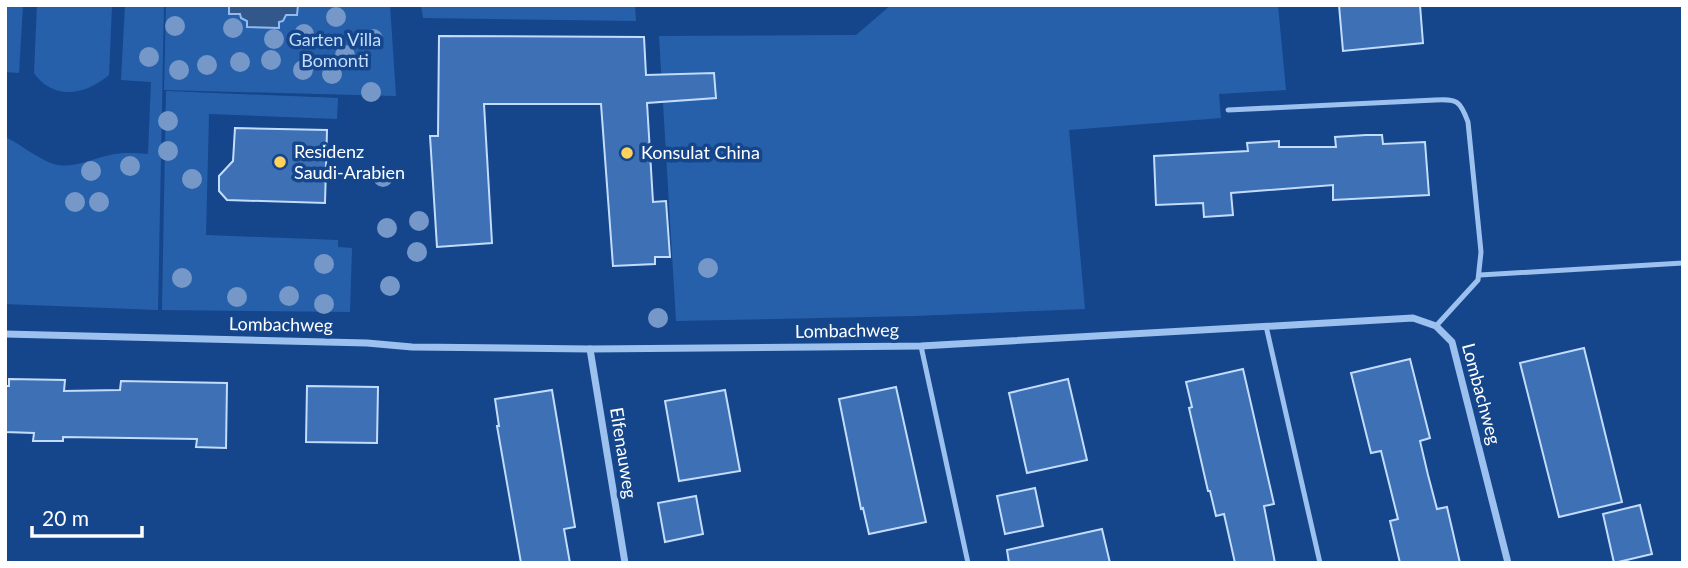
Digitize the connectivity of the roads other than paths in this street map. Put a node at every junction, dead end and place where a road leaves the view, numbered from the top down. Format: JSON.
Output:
{"nodes":[{"id":1,"x":1228,"y":110,"type":"dead end"},
{"id":2,"x":1683,"y":263,"type":"edge"},
{"id":3,"x":1480,"y":275,"type":"junction"},
{"id":4,"x":1266,"y":326,"type":"junction"},
{"id":5,"x":1437,"y":326,"type":"junction"},
{"id":6,"x":5,"y":334,"type":"edge"},
{"id":7,"x":921,"y":346,"type":"junction"},
{"id":8,"x":590,"y":349,"type":"junction"},
{"id":9,"x":625,"y":563,"type":"edge"},
{"id":10,"x":968,"y":563,"type":"edge"},
{"id":11,"x":1320,"y":563,"type":"edge"},
{"id":12,"x":1508,"y":563,"type":"edge"}],
"edges":[{"from":1,"to":3,"type":"lane"},
{"from":2,"to":3,"type":"lane"},
{"from":3,"to":5,"type":"lane"},
{"from":4,"to":5,"type":"street","name":"Lombachweg"},
{"from":4,"to":7,"type":"street","name":"Lombachweg"},
{"from":4,"to":11,"type":"lane"},
{"from":5,"to":12,"type":"street","name":"Lombachweg"},
{"from":6,"to":8,"type":"street","name":"Lombachweg"},
{"from":7,"to":8,"type":"street","name":"Lombachweg"},
{"from":7,"to":10,"type":"lane"},
{"from":8,"to":9,"type":"street","name":"Elfenauweg"}]}
